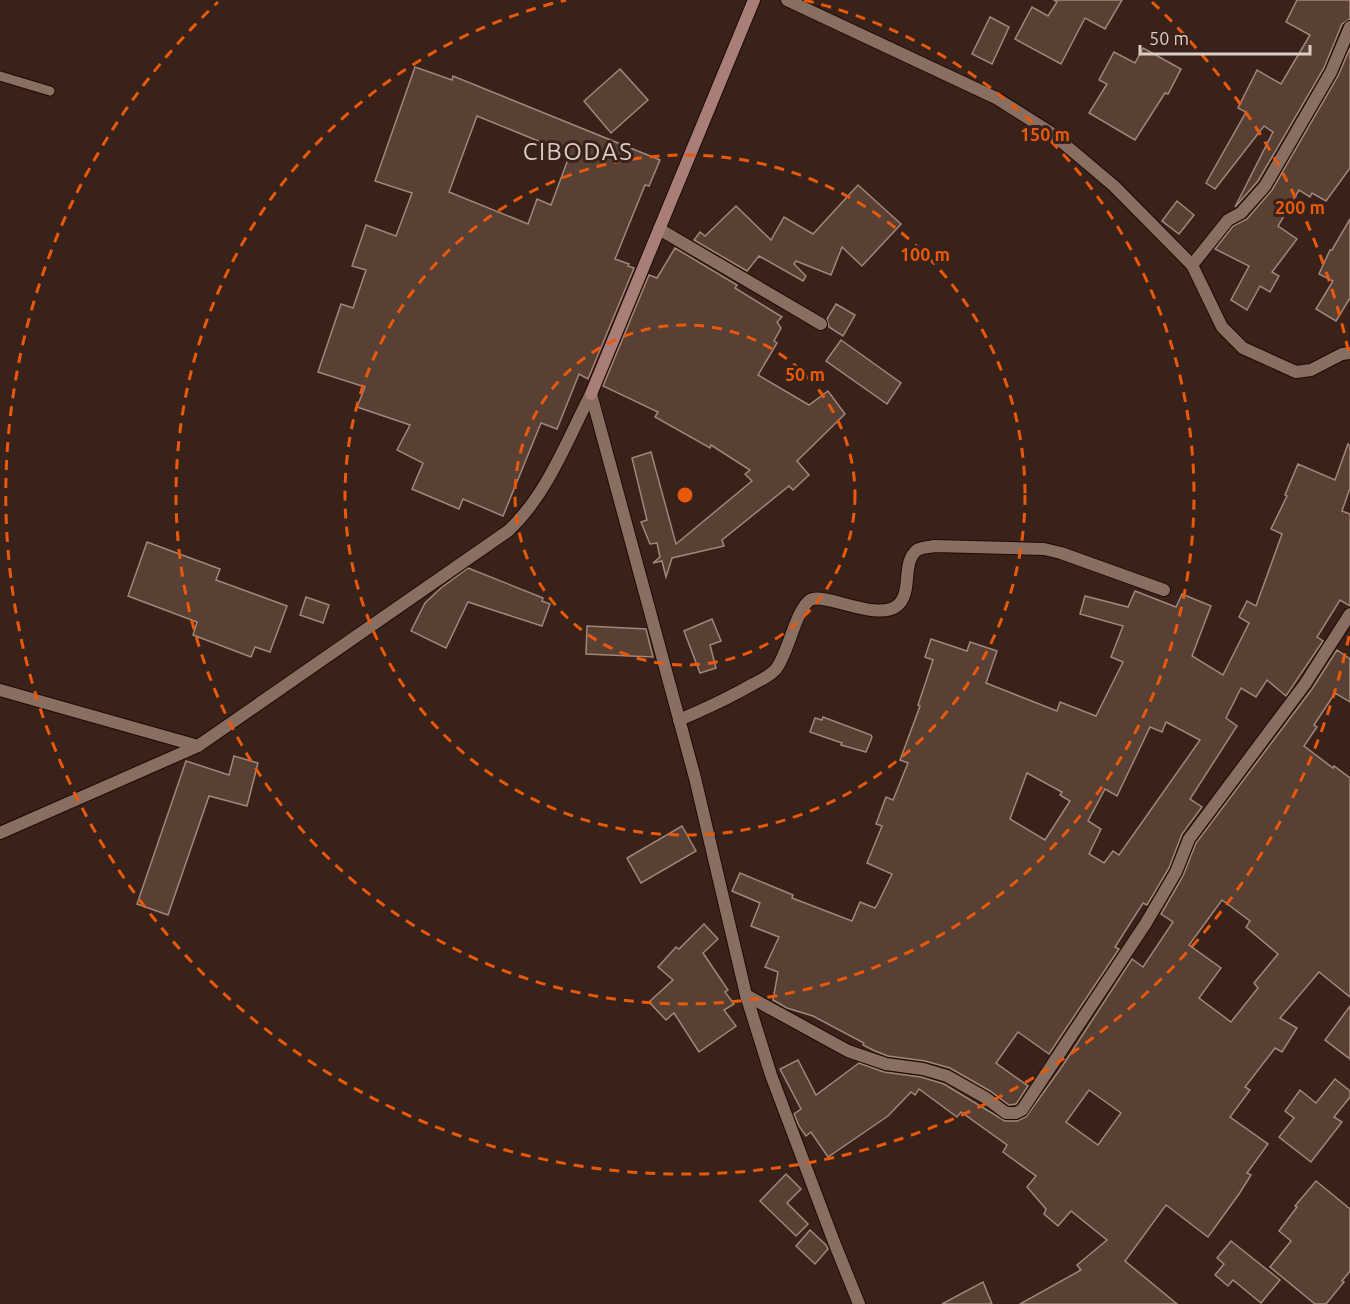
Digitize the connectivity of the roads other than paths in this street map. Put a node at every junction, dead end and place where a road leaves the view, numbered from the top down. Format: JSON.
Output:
{"nodes":[{"id":1,"x":754,"y":0,"type":"edge"},
{"id":2,"x":787,"y":0,"type":"edge"},
{"id":3,"x":1350,"y":27,"type":"edge"},
{"id":4,"x":0,"y":76,"type":"edge"},
{"id":5,"x":50,"y":91,"type":"dead end"},
{"id":6,"x":659,"y":229,"type":"junction"},
{"id":7,"x":1192,"y":265,"type":"junction"},
{"id":8,"x":821,"y":324,"type":"dead end"},
{"id":9,"x":1350,"y":353,"type":"edge"},
{"id":10,"x":591,"y":394,"type":"junction"},
{"id":11,"x":1164,"y":590,"type":"dead end"},
{"id":12,"x":1350,"y":614,"type":"edge"},
{"id":13,"x":0,"y":690,"type":"edge"},
{"id":14,"x":679,"y":720,"type":"junction"},
{"id":15,"x":198,"y":746,"type":"junction"},
{"id":16,"x":0,"y":832,"type":"edge"},
{"id":17,"x":746,"y":995,"type":"junction"},
{"id":18,"x":859,"y":1304,"type":"edge"}],
"edges":[{"from":1,"to":6,"type":"main road"},
{"from":2,"to":7,"type":"street"},
{"from":3,"to":7,"type":"street"},
{"from":4,"to":5,"type":"lane"},
{"from":6,"to":8,"type":"street"},
{"from":6,"to":10,"type":"main road"},
{"from":7,"to":9,"type":"street"},
{"from":10,"to":14,"type":"street"},
{"from":10,"to":15,"type":"street"},
{"from":11,"to":14,"type":"street"},
{"from":12,"to":17,"type":"street"},
{"from":13,"to":15,"type":"street"},
{"from":14,"to":17,"type":"street"},
{"from":15,"to":16,"type":"street"},
{"from":17,"to":18,"type":"street"}]}
